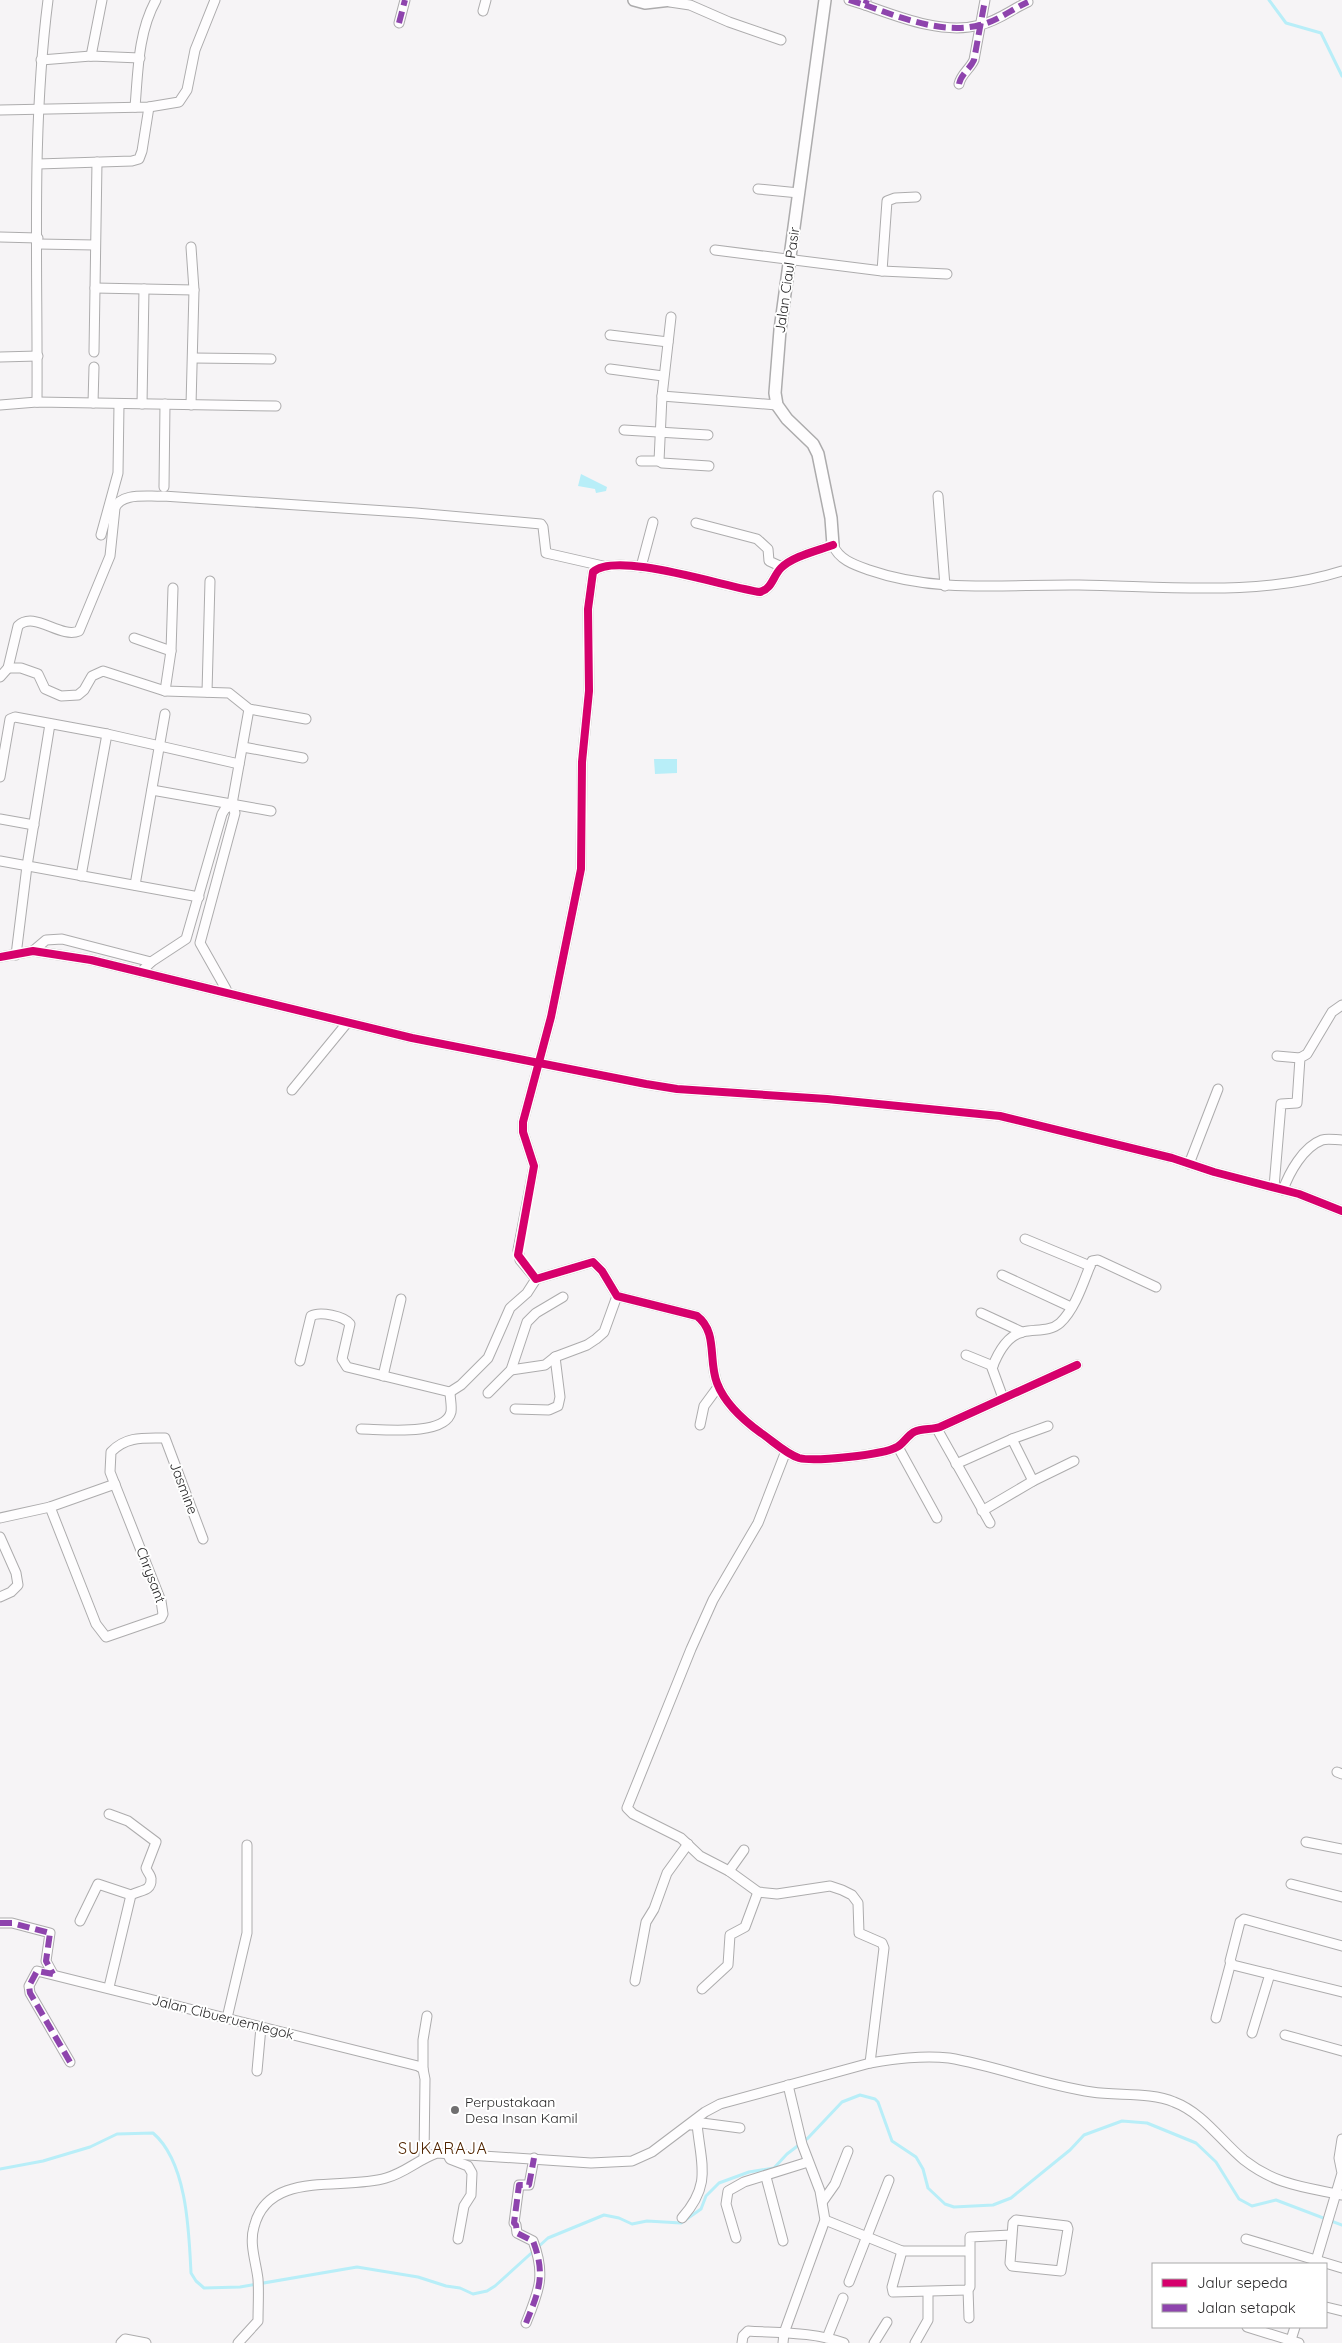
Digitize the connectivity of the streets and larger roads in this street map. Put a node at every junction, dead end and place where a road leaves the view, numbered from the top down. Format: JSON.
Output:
{"nodes":[{"id":1,"x":48,"y":0,"type":"edge"},
{"id":2,"x":102,"y":0,"type":"edge"},
{"id":3,"x":156,"y":0,"type":"edge"},
{"id":4,"x":215,"y":0,"type":"edge"},
{"id":5,"x":405,"y":0,"type":"edge"},
{"id":6,"x":486,"y":0,"type":"edge"},
{"id":7,"x":634,"y":0,"type":"edge"},
{"id":8,"x":825,"y":0,"type":"edge"},
{"id":9,"x":849,"y":0,"type":"edge"},
{"id":10,"x":985,"y":0,"type":"edge"},
{"id":11,"x":671,"y":1,"type":"edge"},
{"id":12,"x":866,"y":2,"type":"edge"},
{"id":13,"x":1028,"y":2,"type":"dead end"},
{"id":14,"x":483,"y":11,"type":"dead end"},
{"id":15,"x":399,"y":23,"type":"dead end"},
{"id":16,"x":979,"y":26,"type":"junction"},
{"id":17,"x":781,"y":40,"type":"dead end"},
{"id":18,"x":91,"y":56,"type":"junction"},
{"id":19,"x":140,"y":58,"type":"junction"},
{"id":20,"x":41,"y":60,"type":"junction"},
{"id":21,"x":959,"y":84,"type":"dead end"},
{"id":22,"x":135,"y":107,"type":"junction"},
{"id":23,"x":149,"y":107,"type":"junction"},
{"id":24,"x":0,"y":110,"type":"edge"},
{"id":25,"x":38,"y":110,"type":"junction"},
{"id":26,"x":97,"y":162,"type":"junction"},
{"id":27,"x":38,"y":164,"type":"junction"},
{"id":28,"x":758,"y":189,"type":"dead end"},
{"id":29,"x":799,"y":193,"type":"junction"},
{"id":30,"x":916,"y":197,"type":"dead end"},
{"id":31,"x":0,"y":238,"type":"edge"},
{"id":32,"x":38,"y":241,"type":"junction"},
{"id":33,"x":96,"y":245,"type":"junction"},
{"id":34,"x":191,"y":247,"type":"dead end"},
{"id":35,"x":715,"y":250,"type":"dead end"},
{"id":36,"x":790,"y":258,"type":"junction"},
{"id":37,"x":882,"y":271,"type":"junction"},
{"id":38,"x":947,"y":274,"type":"dead end"},
{"id":39,"x":95,"y":288,"type":"junction"},
{"id":40,"x":144,"y":289,"type":"junction"},
{"id":41,"x":194,"y":290,"type":"junction"},
{"id":42,"x":671,"y":317,"type":"dead end"},
{"id":43,"x":610,"y":335,"type":"dead end"},
{"id":44,"x":668,"y":342,"type":"junction"},
{"id":45,"x":94,"y":352,"type":"dead end"},
{"id":46,"x":38,"y":356,"type":"junction"},
{"id":47,"x":0,"y":357,"type":"edge"},
{"id":48,"x":193,"y":358,"type":"junction"},
{"id":49,"x":271,"y":359,"type":"dead end"},
{"id":50,"x":94,"y":367,"type":"dead end"},
{"id":51,"x":610,"y":369,"type":"dead end"},
{"id":52,"x":663,"y":376,"type":"junction"},
{"id":53,"x":662,"y":396,"type":"junction"},
{"id":54,"x":38,"y":402,"type":"junction"},
{"id":55,"x":94,"y":403,"type":"junction"},
{"id":56,"x":119,"y":404,"type":"junction"},
{"id":57,"x":142,"y":404,"type":"junction"},
{"id":58,"x":165,"y":404,"type":"junction"},
{"id":59,"x":0,"y":405,"type":"edge"},
{"id":60,"x":191,"y":405,"type":"junction"},
{"id":61,"x":777,"y":405,"type":"junction"},
{"id":62,"x":276,"y":406,"type":"dead end"},
{"id":63,"x":624,"y":430,"type":"dead end"},
{"id":64,"x":660,"y":433,"type":"junction"},
{"id":65,"x":708,"y":435,"type":"dead end"},
{"id":66,"x":641,"y":460,"type":"dead end"},
{"id":67,"x":659,"y":461,"type":"junction"},
{"id":68,"x":709,"y":466,"type":"dead end"},
{"id":69,"x":164,"y":487,"type":"dead end"},
{"id":70,"x":938,"y":496,"type":"dead end"},
{"id":71,"x":653,"y":522,"type":"dead end"},
{"id":72,"x":696,"y":523,"type":"dead end"},
{"id":73,"x":101,"y":535,"type":"dead end"},
{"id":74,"x":833,"y":546,"type":"junction"},
{"id":75,"x":603,"y":566,"type":"junction"},
{"id":76,"x":641,"y":567,"type":"junction"},
{"id":77,"x":782,"y":567,"type":"junction"},
{"id":78,"x":1342,"y":572,"type":"edge"},
{"id":79,"x":210,"y":581,"type":"dead end"},
{"id":80,"x":945,"y":586,"type":"junction"},
{"id":81,"x":173,"y":588,"type":"dead end"},
{"id":82,"x":134,"y":638,"type":"dead end"},
{"id":83,"x":171,"y":651,"type":"junction"},
{"id":84,"x":8,"y":668,"type":"junction"},
{"id":85,"x":0,"y":677,"type":"edge"},
{"id":86,"x":165,"y":691,"type":"junction"},
{"id":87,"x":207,"y":692,"type":"junction"},
{"id":88,"x":246,"y":707,"type":"junction"},
{"id":89,"x":165,"y":714,"type":"dead end"},
{"id":90,"x":306,"y":719,"type":"dead end"},
{"id":91,"x":50,"y":724,"type":"junction"},
{"id":92,"x":107,"y":734,"type":"junction"},
{"id":93,"x":160,"y":746,"type":"junction"},
{"id":94,"x":242,"y":747,"type":"junction"},
{"id":95,"x":303,"y":758,"type":"dead end"},
{"id":96,"x":239,"y":764,"type":"junction"},
{"id":97,"x":0,"y":777,"type":"edge"},
{"id":98,"x":152,"y":790,"type":"junction"},
{"id":99,"x":232,"y":804,"type":"junction"},
{"id":100,"x":271,"y":811,"type":"dead end"},
{"id":101,"x":0,"y":819,"type":"edge"},
{"id":102,"x":34,"y":825,"type":"junction"},
{"id":103,"x":0,"y":861,"type":"edge"},
{"id":104,"x":27,"y":866,"type":"junction"},
{"id":105,"x":81,"y":876,"type":"junction"},
{"id":106,"x":135,"y":885,"type":"junction"},
{"id":107,"x":199,"y":897,"type":"junction"},
{"id":108,"x":186,"y":939,"type":"junction"},
{"id":109,"x":200,"y":943,"type":"junction"},
{"id":110,"x":34,"y":951,"type":"junction"},
{"id":111,"x":16,"y":954,"type":"junction"},
{"id":112,"x":0,"y":957,"type":"edge"},
{"id":113,"x":151,"y":962,"type":"junction"},
{"id":114,"x":141,"y":972,"type":"junction"},
{"id":115,"x":226,"y":989,"type":"dead end"},
{"id":116,"x":1342,"y":1005,"type":"edge"},
{"id":117,"x":346,"y":1023,"type":"junction"},
{"id":118,"x":1277,"y":1056,"type":"dead end"},
{"id":119,"x":1300,"y":1058,"type":"junction"},
{"id":120,"x":539,"y":1064,"type":"junction"},
{"id":121,"x":1218,"y":1089,"type":"dead end"},
{"id":122,"x":292,"y":1090,"type":"dead end"},
{"id":123,"x":1342,"y":1140,"type":"edge"},
{"id":124,"x":1188,"y":1164,"type":"junction"},
{"id":125,"x":1278,"y":1189,"type":"junction"},
{"id":126,"x":1342,"y":1211,"type":"edge"},
{"id":127,"x":1025,"y":1239,"type":"dead end"},
{"id":128,"x":1090,"y":1266,"type":"junction"},
{"id":129,"x":1002,"y":1275,"type":"dead end"},
{"id":130,"x":536,"y":1278,"type":"junction"},
{"id":131,"x":1156,"y":1286,"type":"dead end"},
{"id":132,"x":617,"y":1296,"type":"junction"},
{"id":133,"x":563,"y":1297,"type":"dead end"},
{"id":134,"x":401,"y":1299,"type":"dead end"},
{"id":135,"x":1071,"y":1307,"type":"junction"},
{"id":136,"x":981,"y":1313,"type":"dead end"},
{"id":137,"x":1022,"y":1332,"type":"junction"},
{"id":138,"x":966,"y":1355,"type":"dead end"},
{"id":139,"x":556,"y":1357,"type":"junction"},
{"id":140,"x":300,"y":1361,"type":"dead end"},
{"id":141,"x":1077,"y":1365,"type":"dead end"},
{"id":142,"x":993,"y":1366,"type":"junction"},
{"id":143,"x":511,"y":1370,"type":"junction"},
{"id":144,"x":383,"y":1376,"type":"junction"},
{"id":145,"x":718,"y":1387,"type":"junction"},
{"id":146,"x":450,"y":1392,"type":"junction"},
{"id":147,"x":488,"y":1393,"type":"dead end"},
{"id":148,"x":1003,"y":1398,"type":"junction"},
{"id":149,"x":515,"y":1409,"type":"dead end"},
{"id":150,"x":700,"y":1425,"type":"dead end"},
{"id":151,"x":1048,"y":1426,"type":"dead end"},
{"id":152,"x":362,"y":1429,"type":"dead end"},
{"id":153,"x":937,"y":1429,"type":"junction"},
{"id":154,"x":1012,"y":1439,"type":"junction"},
{"id":155,"x":898,"y":1447,"type":"junction"},
{"id":156,"x":786,"y":1451,"type":"junction"},
{"id":157,"x":1074,"y":1461,"type":"dead end"},
{"id":158,"x":956,"y":1464,"type":"junction"},
{"id":159,"x":1033,"y":1481,"type":"junction"},
{"id":160,"x":115,"y":1484,"type":"junction"},
{"id":161,"x":50,"y":1507,"type":"junction"},
{"id":162,"x":982,"y":1511,"type":"junction"},
{"id":163,"x":0,"y":1518,"type":"edge"},
{"id":164,"x":937,"y":1518,"type":"dead end"},
{"id":165,"x":990,"y":1523,"type":"dead end"},
{"id":166,"x":0,"y":1537,"type":"edge"},
{"id":167,"x":203,"y":1538,"type":"dead end"},
{"id":168,"x":0,"y":1597,"type":"edge"},
{"id":169,"x":109,"y":1814,"type":"dead end"},
{"id":170,"x":1306,"y":1842,"type":"dead end"},
{"id":171,"x":688,"y":1844,"type":"junction"},
{"id":172,"x":247,"y":1845,"type":"dead end"},
{"id":173,"x":1342,"y":1849,"type":"edge"},
{"id":174,"x":744,"y":1850,"type":"dead end"},
{"id":175,"x":729,"y":1871,"type":"junction"},
{"id":176,"x":1291,"y":1884,"type":"dead end"},
{"id":177,"x":758,"y":1892,"type":"junction"},
{"id":178,"x":131,"y":1895,"type":"junction"},
{"id":179,"x":1342,"y":1897,"type":"edge"},
{"id":180,"x":80,"y":1921,"type":"dead end"},
{"id":181,"x":0,"y":1924,"type":"edge"},
{"id":182,"x":1342,"y":1946,"type":"edge"},
{"id":183,"x":1230,"y":1962,"type":"junction"},
{"id":184,"x":53,"y":1974,"type":"junction"},
{"id":185,"x":1270,"y":1974,"type":"junction"},
{"id":186,"x":636,"y":1981,"type":"dead end"},
{"id":187,"x":109,"y":1987,"type":"junction"},
{"id":188,"x":702,"y":1989,"type":"dead end"},
{"id":189,"x":1342,"y":1992,"type":"edge"},
{"id":190,"x":427,"y":2016,"type":"dead end"},
{"id":191,"x":227,"y":2018,"type":"junction"},
{"id":192,"x":1216,"y":2018,"type":"dead end"},
{"id":193,"x":261,"y":2027,"type":"junction"},
{"id":194,"x":1252,"y":2034,"type":"dead end"},
{"id":195,"x":1285,"y":2035,"type":"dead end"},
{"id":196,"x":1342,"y":2052,"type":"edge"},
{"id":197,"x":70,"y":2062,"type":"dead end"},
{"id":198,"x":870,"y":2063,"type":"junction"},
{"id":199,"x":423,"y":2069,"type":"junction"},
{"id":200,"x":257,"y":2071,"type":"dead end"},
{"id":201,"x":788,"y":2085,"type":"junction"},
{"id":202,"x":692,"y":2124,"type":"junction"},
{"id":203,"x":740,"y":2128,"type":"dead end"},
{"id":204,"x":1342,"y":2139,"type":"edge"},
{"id":205,"x":848,"y":2151,"type":"dead end"},
{"id":206,"x":447,"y":2153,"type":"junction"},
{"id":207,"x":424,"y":2157,"type":"junction"},
{"id":208,"x":534,"y":2158,"type":"junction"},
{"id":209,"x":808,"y":2162,"type":"junction"},
{"id":210,"x":1342,"y":2173,"type":"edge"},
{"id":211,"x":766,"y":2177,"type":"junction"},
{"id":212,"x":889,"y":2180,"type":"dead end"},
{"id":213,"x":1339,"y":2194,"type":"edge"},
{"id":214,"x":822,"y":2201,"type":"junction"},
{"id":215,"x":682,"y":2218,"type":"dead end"},
{"id":216,"x":824,"y":2220,"type":"junction"},
{"id":217,"x":1011,"y":2236,"type":"junction"},
{"id":218,"x":736,"y":2238,"type":"dead end"},
{"id":219,"x":867,"y":2238,"type":"junction"},
{"id":220,"x":458,"y":2239,"type":"dead end"},
{"id":221,"x":1246,"y":2239,"type":"dead end"},
{"id":222,"x":783,"y":2241,"type":"dead end"},
{"id":223,"x":902,"y":2251,"type":"junction"},
{"id":224,"x":969,"y":2251,"type":"junction"},
{"id":225,"x":1315,"y":2262,"type":"edge"},
{"id":226,"x":1327,"y":2265,"type":"edge"},
{"id":227,"x":1342,"y":2268,"type":"edge"},
{"id":228,"x":849,"y":2282,"type":"dead end"},
{"id":229,"x":968,"y":2289,"type":"junction"},
{"id":230,"x":928,"y":2292,"type":"junction"},
{"id":231,"x":843,"y":2298,"type":"dead end"},
{"id":232,"x":1327,"y":2307,"type":"edge"},
{"id":233,"x":1342,"y":2312,"type":"edge"},
{"id":234,"x":969,"y":2318,"type":"dead end"},
{"id":235,"x":887,"y":2322,"type":"dead end"},
{"id":236,"x":526,"y":2323,"type":"dead end"},
{"id":237,"x":1250,"y":2328,"type":"edge"},
{"id":238,"x":1295,"y":2328,"type":"edge"},
{"id":239,"x":784,"y":2333,"type":"junction"},
{"id":240,"x":827,"y":2338,"type":"junction"},
{"id":241,"x":1293,"y":2342,"type":"edge"},
{"id":242,"x":121,"y":2343,"type":"edge"},
{"id":243,"x":146,"y":2343,"type":"edge"},
{"id":244,"x":238,"y":2343,"type":"edge"},
{"id":245,"x":742,"y":2343,"type":"edge"},
{"id":246,"x":783,"y":2343,"type":"edge"},
{"id":247,"x":844,"y":2343,"type":"edge"},
{"id":248,"x":874,"y":2343,"type":"edge"},
{"id":249,"x":915,"y":2343,"type":"edge"}],
"edges":[{"from":1,"to":20,"type":"street"},
{"from":2,"to":18,"type":"street"},
{"from":3,"to":19,"type":"street"},
{"from":4,"to":23,"type":"street"},
{"from":5,"to":15,"type":"street"},
{"from":6,"to":14,"type":"street"},
{"from":7,"to":11,"type":"street"},
{"from":8,"to":29,"type":"street","name":"Jalan Ciaul Pasir"},
{"from":9,"to":12,"type":"street"},
{"from":10,"to":16,"type":"street"},
{"from":11,"to":17,"type":"street"},
{"from":12,"to":16,"type":"street"},
{"from":13,"to":16,"type":"street"},
{"from":16,"to":21,"type":"street"},
{"from":18,"to":19,"type":"street"},
{"from":18,"to":20,"type":"street"},
{"from":19,"to":22,"type":"street"},
{"from":20,"to":25,"type":"street"},
{"from":22,"to":23,"type":"street"},
{"from":22,"to":25,"type":"street"},
{"from":23,"to":26,"type":"street"},
{"from":24,"to":25,"type":"street"},
{"from":25,"to":27,"type":"street"},
{"from":26,"to":27,"type":"street"},
{"from":26,"to":33,"type":"street"},
{"from":27,"to":32,"type":"street"},
{"from":28,"to":29,"type":"street"},
{"from":29,"to":36,"type":"street","name":"Jalan Ciaul Pasir"},
{"from":30,"to":37,"type":"street"},
{"from":31,"to":32,"type":"street"},
{"from":32,"to":33,"type":"street"},
{"from":32,"to":46,"type":"street"},
{"from":33,"to":39,"type":"street"},
{"from":34,"to":41,"type":"street"},
{"from":35,"to":36,"type":"street"},
{"from":36,"to":37,"type":"street"},
{"from":36,"to":61,"type":"street","name":"Jalan Ciaul Pasir"},
{"from":37,"to":38,"type":"street"},
{"from":39,"to":40,"type":"street"},
{"from":39,"to":45,"type":"street"},
{"from":40,"to":41,"type":"street"},
{"from":40,"to":57,"type":"street"},
{"from":41,"to":48,"type":"street"},
{"from":42,"to":44,"type":"street"},
{"from":43,"to":44,"type":"street"},
{"from":44,"to":52,"type":"street"},
{"from":46,"to":47,"type":"street"},
{"from":46,"to":54,"type":"street"},
{"from":48,"to":49,"type":"street"},
{"from":48,"to":60,"type":"street"},
{"from":50,"to":55,"type":"street"},
{"from":51,"to":52,"type":"street"},
{"from":52,"to":53,"type":"street"},
{"from":53,"to":61,"type":"street"},
{"from":53,"to":64,"type":"street"},
{"from":54,"to":55,"type":"street"},
{"from":54,"to":59,"type":"street"},
{"from":55,"to":56,"type":"street"},
{"from":56,"to":57,"type":"street"},
{"from":56,"to":73,"type":"street"},
{"from":57,"to":58,"type":"street"},
{"from":58,"to":60,"type":"street"},
{"from":58,"to":69,"type":"street"},
{"from":60,"to":62,"type":"street"},
{"from":61,"to":74,"type":"street"},
{"from":63,"to":64,"type":"street"},
{"from":64,"to":65,"type":"street"},
{"from":64,"to":67,"type":"street"},
{"from":66,"to":67,"type":"street"},
{"from":67,"to":68,"type":"street"},
{"from":70,"to":80,"type":"street"},
{"from":71,"to":76,"type":"street"},
{"from":72,"to":77,"type":"street"},
{"from":74,"to":77,"type":"street"},
{"from":74,"to":80,"type":"street"},
{"from":75,"to":76,"type":"street"},
{"from":75,"to":84,"type":"street"},
{"from":75,"to":120,"type":"street"},
{"from":76,"to":77,"type":"street"},
{"from":78,"to":80,"type":"street"},
{"from":79,"to":87,"type":"street"},
{"from":81,"to":83,"type":"street"},
{"from":82,"to":83,"type":"street"},
{"from":83,"to":86,"type":"street"},
{"from":84,"to":85,"type":"street"},
{"from":84,"to":86,"type":"street"},
{"from":86,"to":87,"type":"street"},
{"from":87,"to":88,"type":"street"},
{"from":88,"to":90,"type":"street"},
{"from":88,"to":94,"type":"street"},
{"from":89,"to":93,"type":"street"},
{"from":91,"to":92,"type":"street"},
{"from":91,"to":97,"type":"street"},
{"from":91,"to":102,"type":"street"},
{"from":92,"to":93,"type":"street"},
{"from":92,"to":105,"type":"street"},
{"from":93,"to":96,"type":"street"},
{"from":93,"to":98,"type":"street"},
{"from":94,"to":95,"type":"street"},
{"from":94,"to":96,"type":"street"},
{"from":96,"to":99,"type":"street"},
{"from":98,"to":99,"type":"street"},
{"from":98,"to":106,"type":"street"},
{"from":99,"to":100,"type":"street"},
{"from":99,"to":107,"type":"street"},
{"from":99,"to":109,"type":"street"},
{"from":101,"to":102,"type":"street"},
{"from":102,"to":104,"type":"street"},
{"from":103,"to":104,"type":"street"},
{"from":104,"to":105,"type":"street"},
{"from":104,"to":111,"type":"street"},
{"from":105,"to":106,"type":"street"},
{"from":106,"to":107,"type":"street"},
{"from":107,"to":108,"type":"street"},
{"from":108,"to":109,"type":"street"},
{"from":108,"to":113,"type":"street"},
{"from":109,"to":115,"type":"street"},
{"from":110,"to":111,"type":"street"},
{"from":110,"to":113,"type":"street"},
{"from":110,"to":114,"type":"street"},
{"from":111,"to":112,"type":"street"},
{"from":113,"to":114,"type":"street"},
{"from":114,"to":117,"type":"street"},
{"from":116,"to":119,"type":"street"},
{"from":117,"to":120,"type":"street"},
{"from":117,"to":122,"type":"street"},
{"from":118,"to":119,"type":"street"},
{"from":119,"to":125,"type":"street"},
{"from":120,"to":124,"type":"street"},
{"from":120,"to":130,"type":"street"},
{"from":121,"to":124,"type":"street"},
{"from":123,"to":125,"type":"street"},
{"from":124,"to":125,"type":"street"},
{"from":125,"to":126,"type":"street"},
{"from":127,"to":128,"type":"street"},
{"from":128,"to":131,"type":"street"},
{"from":128,"to":135,"type":"street"},
{"from":129,"to":135,"type":"street"},
{"from":130,"to":132,"type":"street"},
{"from":130,"to":146,"type":"street"},
{"from":132,"to":139,"type":"street"},
{"from":132,"to":145,"type":"street"},
{"from":133,"to":143,"type":"street"},
{"from":134,"to":144,"type":"street"},
{"from":135,"to":137,"type":"street"},
{"from":136,"to":137,"type":"street"},
{"from":137,"to":142,"type":"street"},
{"from":138,"to":142,"type":"street"},
{"from":139,"to":143,"type":"street"},
{"from":139,"to":149,"type":"street"},
{"from":140,"to":144,"type":"street"},
{"from":141,"to":148,"type":"street"},
{"from":142,"to":148,"type":"street"},
{"from":143,"to":147,"type":"street"},
{"from":144,"to":146,"type":"street"},
{"from":145,"to":150,"type":"street"},
{"from":145,"to":156,"type":"street"},
{"from":146,"to":152,"type":"street"},
{"from":148,"to":153,"type":"street"},
{"from":151,"to":154,"type":"street"},
{"from":153,"to":155,"type":"street"},
{"from":153,"to":158,"type":"street"},
{"from":154,"to":158,"type":"street"},
{"from":154,"to":159,"type":"street"},
{"from":155,"to":156,"type":"street"},
{"from":155,"to":164,"type":"street"},
{"from":156,"to":171,"type":"street"},
{"from":157,"to":159,"type":"street"},
{"from":158,"to":162,"type":"street"},
{"from":159,"to":162,"type":"street"},
{"from":160,"to":161,"type":"street"},
{"from":160,"to":161,"type":"street","name":"Chrysant"},
{"from":160,"to":167,"type":"street","name":"Jasmine"},
{"from":161,"to":163,"type":"street"},
{"from":162,"to":165,"type":"street"},
{"from":166,"to":168,"type":"street"},
{"from":169,"to":178,"type":"street"},
{"from":170,"to":173,"type":"street"},
{"from":171,"to":175,"type":"street"},
{"from":171,"to":186,"type":"street"},
{"from":172,"to":191,"type":"street"},
{"from":174,"to":175,"type":"street"},
{"from":175,"to":177,"type":"street"},
{"from":176,"to":179,"type":"street"},
{"from":177,"to":188,"type":"street"},
{"from":177,"to":198,"type":"street"},
{"from":178,"to":180,"type":"street"},
{"from":178,"to":187,"type":"street"},
{"from":181,"to":184,"type":"street"},
{"from":182,"to":183,"type":"street"},
{"from":183,"to":185,"type":"street"},
{"from":183,"to":192,"type":"street"},
{"from":184,"to":187,"type":"street","name":"Jalan Cibueruemlegok"},
{"from":184,"to":197,"type":"street","name":"Jalan Cibueruemlegok"},
{"from":185,"to":189,"type":"street"},
{"from":185,"to":194,"type":"street"},
{"from":187,"to":191,"type":"street","name":"Jalan Cibueruemlegok"},
{"from":190,"to":199,"type":"street"},
{"from":191,"to":193,"type":"street","name":"Jalan Cibueruemlegok"},
{"from":193,"to":199,"type":"street","name":"Jalan Cibueruemlegok"},
{"from":193,"to":200,"type":"street"},
{"from":195,"to":196,"type":"street"},
{"from":198,"to":201,"type":"street"},
{"from":198,"to":213,"type":"street"},
{"from":199,"to":207,"type":"street"},
{"from":201,"to":202,"type":"street"},
{"from":201,"to":209,"type":"street"},
{"from":202,"to":203,"type":"street"},
{"from":202,"to":208,"type":"street"},
{"from":202,"to":215,"type":"street"},
{"from":204,"to":210,"type":"street"},
{"from":205,"to":214,"type":"street"},
{"from":206,"to":207,"type":"street"},
{"from":206,"to":208,"type":"street"},
{"from":206,"to":220,"type":"street"},
{"from":207,"to":244,"type":"street"},
{"from":208,"to":236,"type":"street"},
{"from":209,"to":211,"type":"street"},
{"from":209,"to":214,"type":"street"},
{"from":210,"to":213,"type":"street"},
{"from":211,"to":218,"type":"street"},
{"from":211,"to":222,"type":"street"},
{"from":212,"to":219,"type":"street"},
{"from":213,"to":225,"type":"street"},
{"from":214,"to":216,"type":"street"},
{"from":216,"to":219,"type":"street"},
{"from":216,"to":239,"type":"street"},
{"from":217,"to":217,"type":"street"},
{"from":217,"to":224,"type":"street"},
{"from":219,"to":223,"type":"street"},
{"from":219,"to":228,"type":"street"},
{"from":221,"to":225,"type":"street"},
{"from":223,"to":224,"type":"street"},
{"from":223,"to":230,"type":"street"},
{"from":224,"to":229,"type":"street"},
{"from":226,"to":227,"type":"street"},
{"from":229,"to":230,"type":"street"},
{"from":229,"to":234,"type":"street"},
{"from":230,"to":249,"type":"street"},
{"from":231,"to":240,"type":"street"},
{"from":232,"to":233,"type":"street"},
{"from":235,"to":248,"type":"street"},
{"from":237,"to":241,"type":"street"},
{"from":238,"to":241,"type":"street"},
{"from":239,"to":240,"type":"street"},
{"from":239,"to":245,"type":"street"},
{"from":239,"to":246,"type":"street"},
{"from":240,"to":247,"type":"street"},
{"from":242,"to":243,"type":"street"}]}
